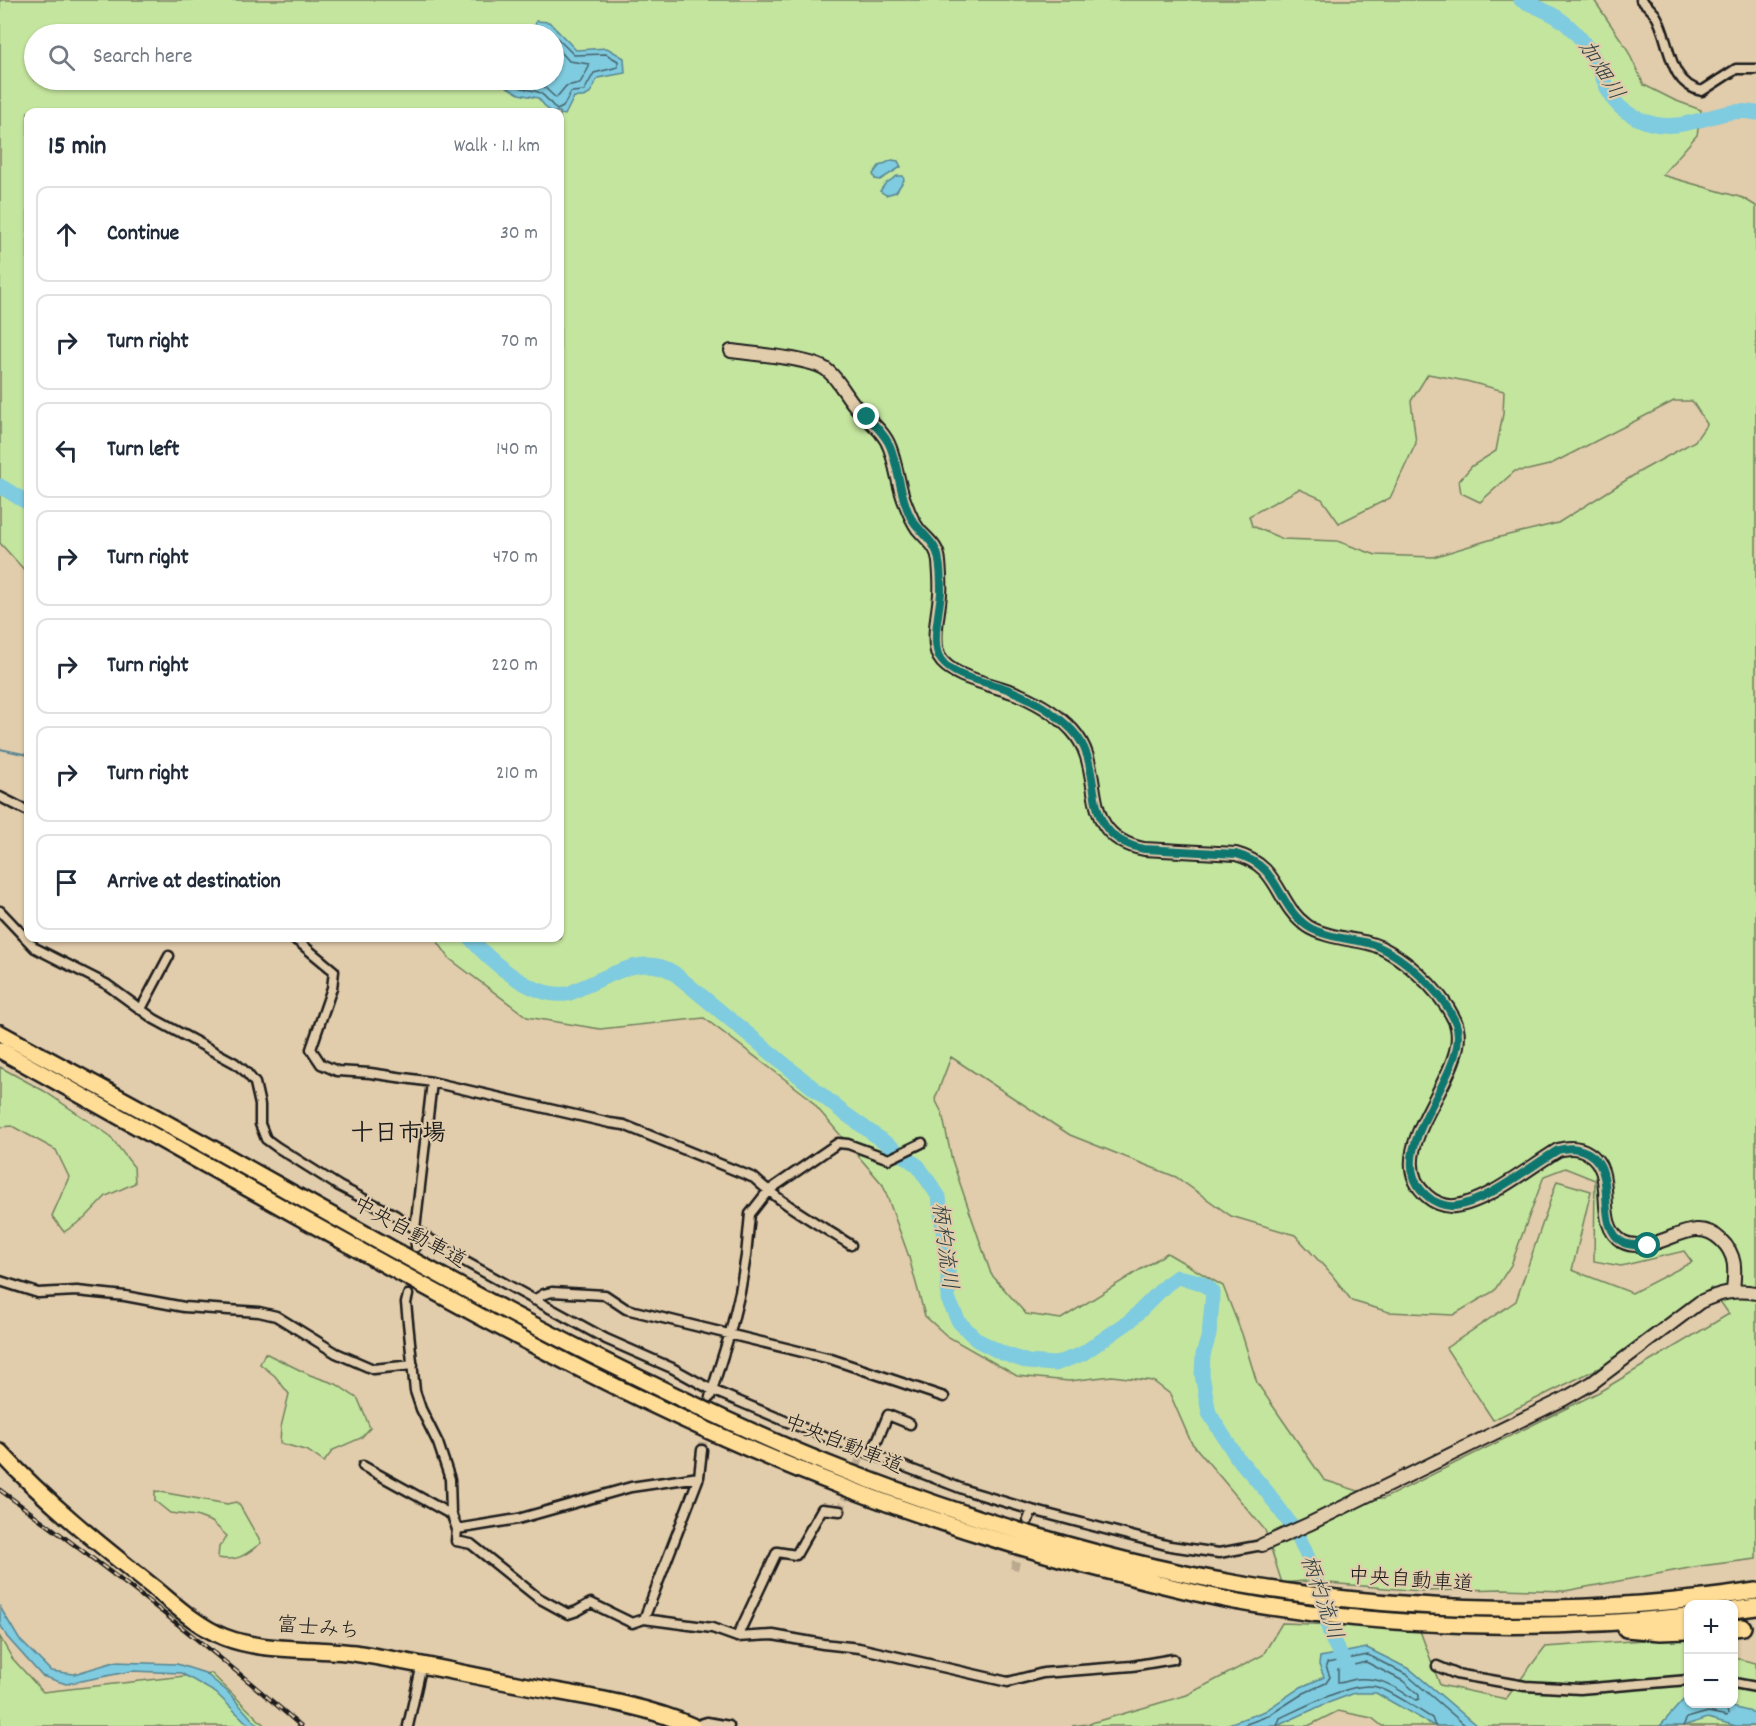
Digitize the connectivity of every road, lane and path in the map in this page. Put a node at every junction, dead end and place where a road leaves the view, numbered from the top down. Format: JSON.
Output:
{"nodes":[{"id":1,"x":1641,"y":0,"type":"edge"},
{"id":2,"x":1756,"y":69,"type":"edge"},
{"id":3,"x":731,"y":351,"type":"dead end"},
{"id":4,"x":0,"y":797,"type":"edge"},
{"id":5,"x":24,"y":809,"type":"edge"},
{"id":6,"x":0,"y":911,"type":"edge"},
{"id":7,"x":24,"y":936,"type":"edge"},
{"id":8,"x":29,"y":942,"type":"edge"},
{"id":9,"x":299,"y":942,"type":"edge"},
{"id":10,"x":169,"y":956,"type":"dead end"},
{"id":11,"x":141,"y":1010,"type":"junction"},
{"id":12,"x":0,"y":1033,"type":"edge"},
{"id":13,"x":0,"y":1050,"type":"edge"},
{"id":14,"x":53,"y":1071,"type":"junction"},
{"id":15,"x":432,"y":1082,"type":"junction"},
{"id":16,"x":922,"y":1143,"type":"dead end"},
{"id":17,"x":768,"y":1191,"type":"junction"},
{"id":18,"x":416,"y":1229,"type":"junction"},
{"id":19,"x":851,"y":1245,"type":"dead end"},
{"id":20,"x":416,"y":1247,"type":"tunnel mouth"},
{"id":21,"x":0,"y":1281,"type":"edge"},
{"id":22,"x":1734,"y":1290,"type":"junction"},
{"id":23,"x":1756,"y":1293,"type":"edge"},
{"id":24,"x":408,"y":1295,"type":"tunnel mouth"},
{"id":25,"x":534,"y":1300,"type":"junction"},
{"id":26,"x":730,"y":1333,"type":"junction"},
{"id":27,"x":413,"y":1365,"type":"junction"},
{"id":28,"x":711,"y":1394,"type":"junction"},
{"id":29,"x":944,"y":1397,"type":"dead end"},
{"id":30,"x":910,"y":1424,"type":"dead end"},
{"id":31,"x":702,"y":1450,"type":"tunnel mouth"},
{"id":32,"x":0,"y":1452,"type":"edge"},
{"id":33,"x":872,"y":1453,"type":"junction"},
{"id":34,"x":363,"y":1466,"type":"dead end"},
{"id":35,"x":699,"y":1477,"type":"junction"},
{"id":36,"x":1032,"y":1510,"type":"junction"},
{"id":37,"x":840,"y":1511,"type":"dead end"},
{"id":38,"x":452,"y":1515,"type":"junction"},
{"id":39,"x":1028,"y":1520,"type":"dead end"},
{"id":40,"x":457,"y":1529,"type":"junction"},
{"id":41,"x":1262,"y":1545,"type":"joint"},
{"id":42,"x":1756,"y":1591,"type":"edge"},
{"id":43,"x":1756,"y":1607,"type":"edge"},
{"id":44,"x":1738,"y":1609,"type":"edge"},
{"id":45,"x":1684,"y":1616,"type":"edge"},
{"id":46,"x":644,"y":1619,"type":"junction"},
{"id":47,"x":1577,"y":1625,"type":"junction"},
{"id":48,"x":1684,"y":1631,"type":"edge"},
{"id":49,"x":737,"y":1637,"type":"junction"},
{"id":50,"x":1173,"y":1659,"type":"dead end"},
{"id":51,"x":422,"y":1664,"type":"junction"},
{"id":52,"x":1437,"y":1666,"type":"dead end"},
{"id":53,"x":1684,"y":1680,"type":"edge"},
{"id":54,"x":1738,"y":1684,"type":"edge"},
{"id":55,"x":1756,"y":1687,"type":"edge"},
{"id":56,"x":408,"y":1726,"type":"edge"},
{"id":57,"x":693,"y":1726,"type":"edge"},
{"id":58,"x":729,"y":1726,"type":"edge"}],
"edges":[{"from":1,"to":2,"type":"street"},
{"from":3,"to":22,"type":"street"},
{"from":4,"to":5,"type":"street"},
{"from":6,"to":7,"type":"street"},
{"from":8,"to":11,"type":"street"},
{"from":9,"to":15,"type":"street"},
{"from":10,"to":11,"type":"street"},
{"from":11,"to":18,"type":"street"},
{"from":12,"to":14,"type":"highway","name":"中央自動車道"},
{"from":13,"to":14,"type":"highway","name":"中央自動車道"},
{"from":14,"to":42,"type":"highway","name":"中央自動車道"},
{"from":14,"to":47,"type":"highway","name":"中央自動車道"},
{"from":15,"to":17,"type":"street"},
{"from":15,"to":18,"type":"street"},
{"from":16,"to":17,"type":"street"},
{"from":17,"to":19,"type":"street"},
{"from":17,"to":26,"type":"street"},
{"from":18,"to":20,"type":"street"},
{"from":18,"to":25,"type":"street"},
{"from":21,"to":27,"type":"street"},
{"from":22,"to":23,"type":"street"},
{"from":22,"to":41,"type":"street"},
{"from":24,"to":27,"type":"street"},
{"from":25,"to":26,"type":"street"},
{"from":25,"to":28,"type":"street"},
{"from":26,"to":28,"type":"street"},
{"from":26,"to":29,"type":"street"},
{"from":27,"to":38,"type":"street"},
{"from":28,"to":33,"type":"street"},
{"from":30,"to":33,"type":"street"},
{"from":31,"to":35,"type":"street"},
{"from":32,"to":51,"type":"highway","name":"富士みち"},
{"from":33,"to":36,"type":"street"},
{"from":34,"to":38,"type":"street"},
{"from":35,"to":40,"type":"street"},
{"from":35,"to":46,"type":"street"},
{"from":36,"to":39,"type":"street"},
{"from":36,"to":41,"type":"street"},
{"from":37,"to":49,"type":"street"},
{"from":38,"to":40,"type":"street"},
{"from":40,"to":46,"type":"street"},
{"from":43,"to":44,"type":"highway"},
{"from":45,"to":47,"type":"highway","name":"中央自動車道"},
{"from":46,"to":49,"type":"street"},
{"from":47,"to":48,"type":"highway"},
{"from":49,"to":50,"type":"street"},
{"from":51,"to":56,"type":"street"},
{"from":51,"to":57,"type":"highway","name":"富士みち"},
{"from":52,"to":53,"type":"street"},
{"from":54,"to":55,"type":"street"},
{"from":57,"to":58,"type":"street"}]}
